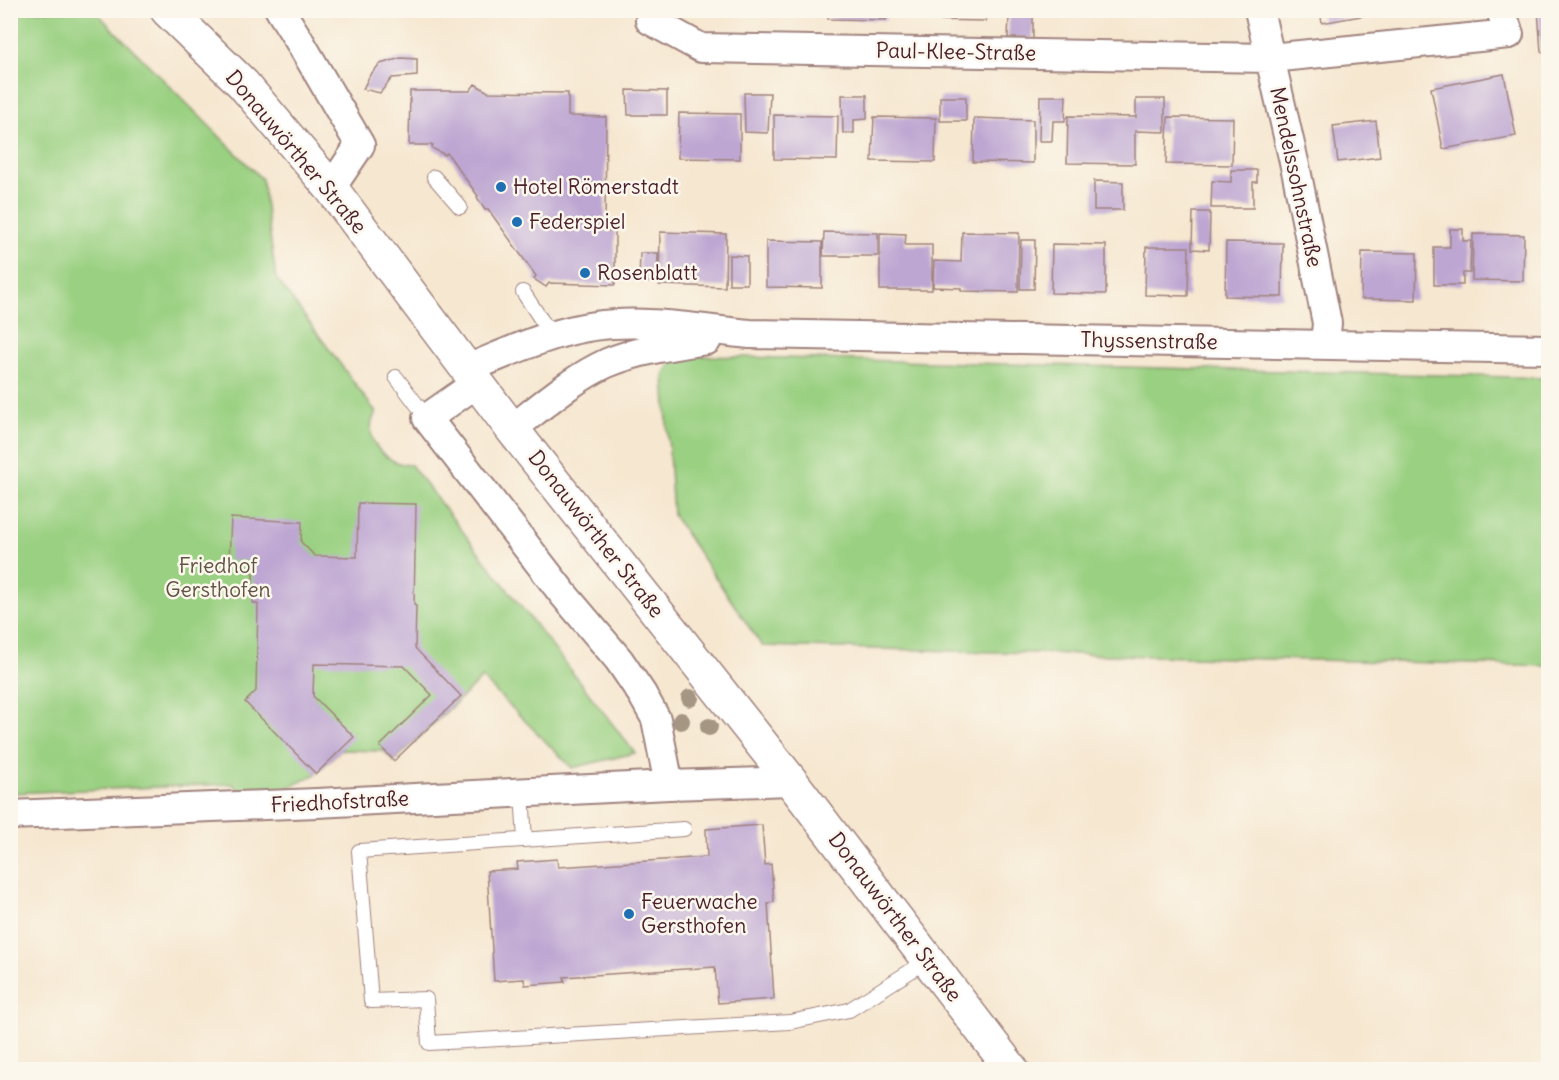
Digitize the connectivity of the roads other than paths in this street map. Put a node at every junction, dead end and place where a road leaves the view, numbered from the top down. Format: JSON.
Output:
{"nodes":[{"id":1,"x":167,"y":10,"type":"edge"},
{"id":2,"x":280,"y":10,"type":"edge"},
{"id":3,"x":1259,"y":10,"type":"edge"},
{"id":4,"x":1501,"y":10,"type":"edge"},
{"id":5,"x":650,"y":20,"type":"dead end"},
{"id":6,"x":1270,"y":58,"type":"junction"},
{"id":7,"x":434,"y":177,"type":"dead end"},
{"id":8,"x":331,"y":188,"type":"junction"},
{"id":9,"x":460,"y":207,"type":"dead end"},
{"id":10,"x":523,"y":292,"type":"dead end"},
{"id":11,"x":750,"y":334,"type":"junction"},
{"id":12,"x":552,"y":336,"type":"junction"},
{"id":13,"x":1326,"y":344,"type":"junction"},
{"id":14,"x":1548,"y":349,"type":"edge"},
{"id":15,"x":472,"y":376,"type":"junction"},
{"id":16,"x":396,"y":377,"type":"dead end"},
{"id":17,"x":428,"y":418,"type":"junction"},
{"id":18,"x":512,"y":429,"type":"junction"},
{"id":19,"x":791,"y":781,"type":"junction"},
{"id":20,"x":669,"y":784,"type":"junction"},
{"id":21,"x":527,"y":788,"type":"junction"},
{"id":22,"x":10,"y":815,"type":"edge"},
{"id":23,"x":684,"y":829,"type":"dead end"},
{"id":24,"x":525,"y":840,"type":"junction"},
{"id":25,"x":928,"y":960,"type":"junction"},
{"id":26,"x":1012,"y":1070,"type":"edge"}],
"edges":[{"from":1,"to":8,"type":"main road","name":"Donauwörther Straße"},
{"from":2,"to":8,"type":"street"},
{"from":3,"to":6,"type":"street","name":"Mendelssohnstraße"},
{"from":4,"to":6,"type":"street","name":"Paul-Klee-Straße"},
{"from":5,"to":6,"type":"street","name":"Paul-Klee-Straße"},
{"from":6,"to":13,"type":"street","name":"Mendelssohnstraße"},
{"from":7,"to":9,"type":"lane"},
{"from":8,"to":15,"type":"main road","name":"Donauwörther Straße"},
{"from":10,"to":12,"type":"lane"},
{"from":11,"to":12,"type":"street","name":"Thyssenstraße"},
{"from":11,"to":13,"type":"street","name":"Thyssenstraße"},
{"from":11,"to":18,"type":"street","name":"Thyssenstraße"},
{"from":12,"to":15,"type":"street","name":"Thyssenstraße"},
{"from":13,"to":14,"type":"street","name":"Thyssenstraße"},
{"from":15,"to":17,"type":"street"},
{"from":15,"to":18,"type":"main road","name":"Donauwörther Straße"},
{"from":16,"to":17,"type":"lane"},
{"from":17,"to":20,"type":"street"},
{"from":18,"to":19,"type":"main road","name":"Donauwörther Straße"},
{"from":19,"to":20,"type":"street","name":"Friedhofstraße"},
{"from":19,"to":25,"type":"main road","name":"Donauwörther Straße"},
{"from":20,"to":21,"type":"street","name":"Friedhofstraße"},
{"from":21,"to":22,"type":"street","name":"Friedhofstraße"},
{"from":21,"to":24,"type":"lane"},
{"from":23,"to":24,"type":"lane"},
{"from":24,"to":25,"type":"lane"},
{"from":25,"to":26,"type":"main road","name":"Donauwörther Straße"}]}
